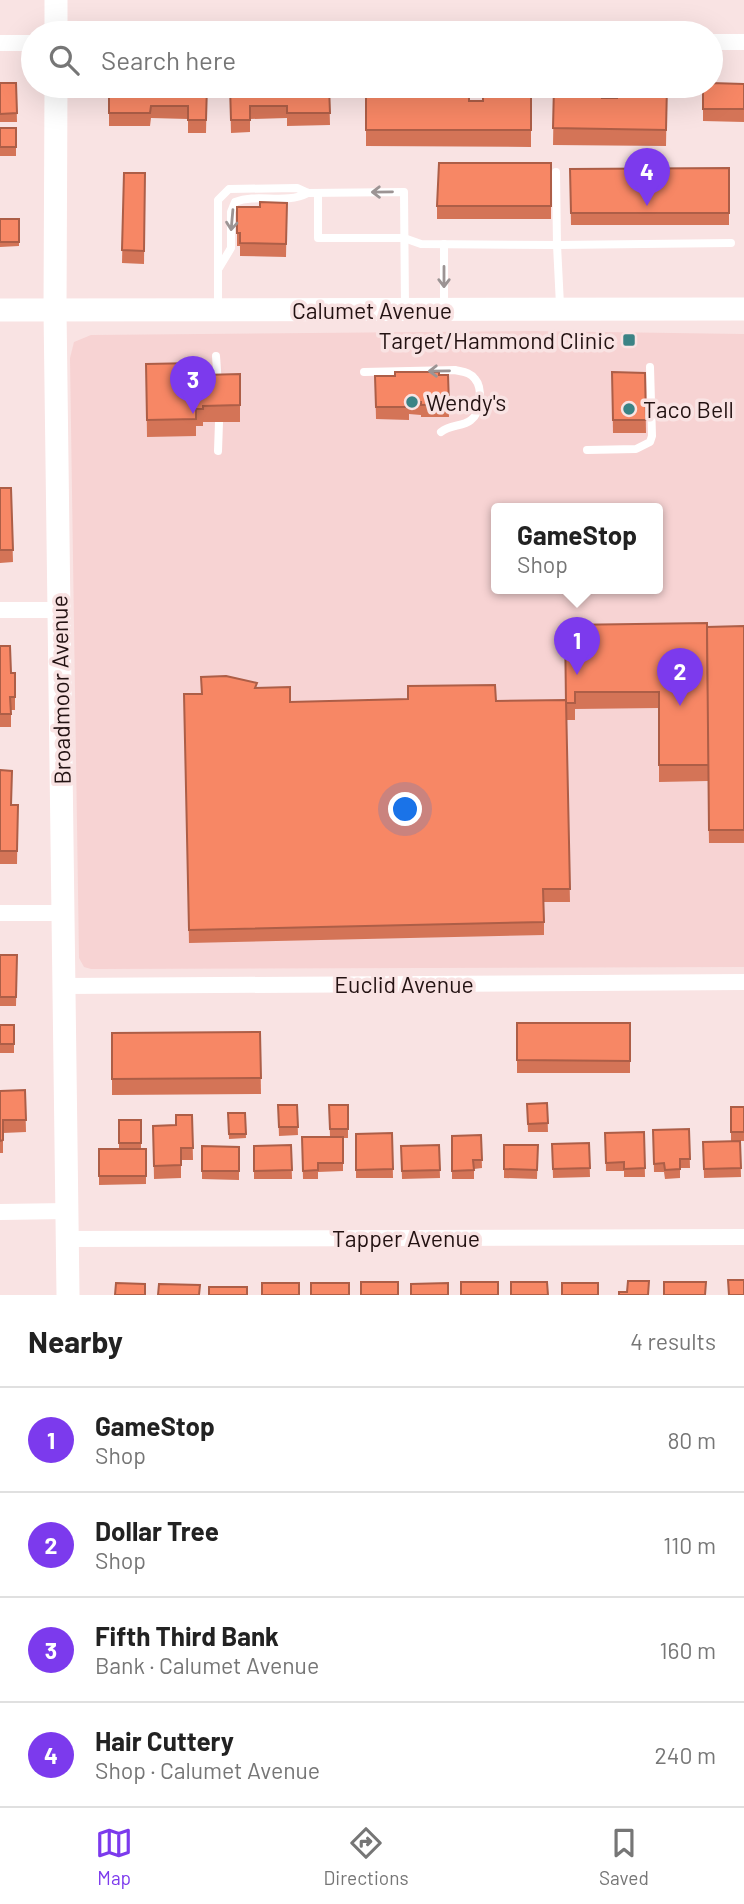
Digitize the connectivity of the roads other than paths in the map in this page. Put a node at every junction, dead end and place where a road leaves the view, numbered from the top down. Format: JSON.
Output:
{"nodes":[{"id":1,"x":56,"y":0,"type":"edge"},
{"id":2,"x":56,"y":21,"type":"edge"},
{"id":3,"x":723,"y":42,"type":"edge"},
{"id":4,"x":744,"y":42,"type":"edge"},
{"id":5,"x":0,"y":43,"type":"edge"},
{"id":6,"x":21,"y":43,"type":"edge"},
{"id":7,"x":56,"y":98,"type":"edge"},
{"id":8,"x":556,"y":172,"type":"dead end"},
{"id":9,"x":308,"y":193,"type":"junction"},
{"id":10,"x":318,"y":193,"type":"junction"},
{"id":11,"x":404,"y":238,"type":"junction"},
{"id":12,"x":731,"y":243,"type":"dead end"},
{"id":13,"x":444,"y":244,"type":"junction"},
{"id":14,"x":557,"y":245,"type":"junction"},
{"id":15,"x":218,"y":270,"type":"junction"},
{"id":16,"x":744,"y":309,"type":"edge"},
{"id":17,"x":0,"y":310,"type":"edge"},
{"id":18,"x":55,"y":310,"type":"junction"},
{"id":19,"x":218,"y":310,"type":"junction"},
{"id":20,"x":405,"y":310,"type":"junction"},
{"id":21,"x":444,"y":310,"type":"junction"},
{"id":22,"x":560,"y":310,"type":"junction"},
{"id":23,"x":216,"y":356,"type":"dead end"},
{"id":24,"x":650,"y":367,"type":"dead end"},
{"id":25,"x":364,"y":372,"type":"dead end"},
{"id":26,"x":218,"y":391,"type":"edge"},
{"id":27,"x":219,"y":422,"type":"edge"},
{"id":28,"x":441,"y":432,"type":"dead end"},
{"id":29,"x":587,"y":450,"type":"dead end"},
{"id":30,"x":218,"y":451,"type":"dead end"},
{"id":31,"x":0,"y":610,"type":"edge"},
{"id":32,"x":59,"y":610,"type":"junction"},
{"id":33,"x":0,"y":913,"type":"edge"},
{"id":34,"x":63,"y":913,"type":"junction"},
{"id":35,"x":744,"y":982,"type":"edge"},
{"id":36,"x":64,"y":986,"type":"junction"},
{"id":37,"x":66,"y":1211,"type":"junction"},
{"id":38,"x":0,"y":1212,"type":"edge"},
{"id":39,"x":744,"y":1237,"type":"edge"},
{"id":40,"x":67,"y":1239,"type":"junction"},
{"id":41,"x":68,"y":1295,"type":"edge"}],
"edges":[{"from":1,"to":2,"type":"street"},
{"from":3,"to":4,"type":"street"},
{"from":5,"to":6,"type":"street"},
{"from":7,"to":18,"type":"street","name":"Broadmoor Avenue"},
{"from":8,"to":14,"type":"lane"},
{"from":9,"to":10,"type":"lane"},
{"from":9,"to":15,"type":"lane","one_way":true},
{"from":9,"to":15,"type":"lane"},
{"from":10,"to":11,"type":"lane"},
{"from":11,"to":10,"type":"lane","one_way":true},
{"from":11,"to":13,"type":"lane"},
{"from":11,"to":20,"type":"lane"},
{"from":12,"to":14,"type":"lane"},
{"from":13,"to":14,"type":"lane"},
{"from":13,"to":21,"type":"lane","one_way":true},
{"from":14,"to":22,"type":"lane"},
{"from":15,"to":19,"type":"lane"},
{"from":16,"to":22,"type":"street","name":"Calumet Avenue"},
{"from":17,"to":18,"type":"street","name":"Calumet Avenue"},
{"from":18,"to":19,"type":"street","name":"Calumet Avenue"},
{"from":18,"to":32,"type":"street","name":"Broadmoor Avenue"},
{"from":19,"to":20,"type":"street","name":"Calumet Avenue"},
{"from":20,"to":21,"type":"street","name":"Calumet Avenue"},
{"from":21,"to":22,"type":"street","name":"Calumet Avenue"},
{"from":23,"to":26,"type":"lane"},
{"from":24,"to":29,"type":"lane"},
{"from":28,"to":25,"type":"lane","one_way":true},
{"from":27,"to":30,"type":"lane"},
{"from":31,"to":32,"type":"street"},
{"from":32,"to":34,"type":"street","name":"Broadmoor Avenue"},
{"from":33,"to":34,"type":"street"},
{"from":34,"to":36,"type":"street","name":"Broadmoor Avenue"},
{"from":35,"to":36,"type":"street","name":"Euclid Avenue"},
{"from":36,"to":37,"type":"street","name":"Broadmoor Avenue"},
{"from":37,"to":38,"type":"street"},
{"from":37,"to":40,"type":"street","name":"Broadmoor Avenue"},
{"from":39,"to":40,"type":"street","name":"Tapper Avenue"},
{"from":40,"to":41,"type":"street","name":"Broadmoor Avenue"}]}
